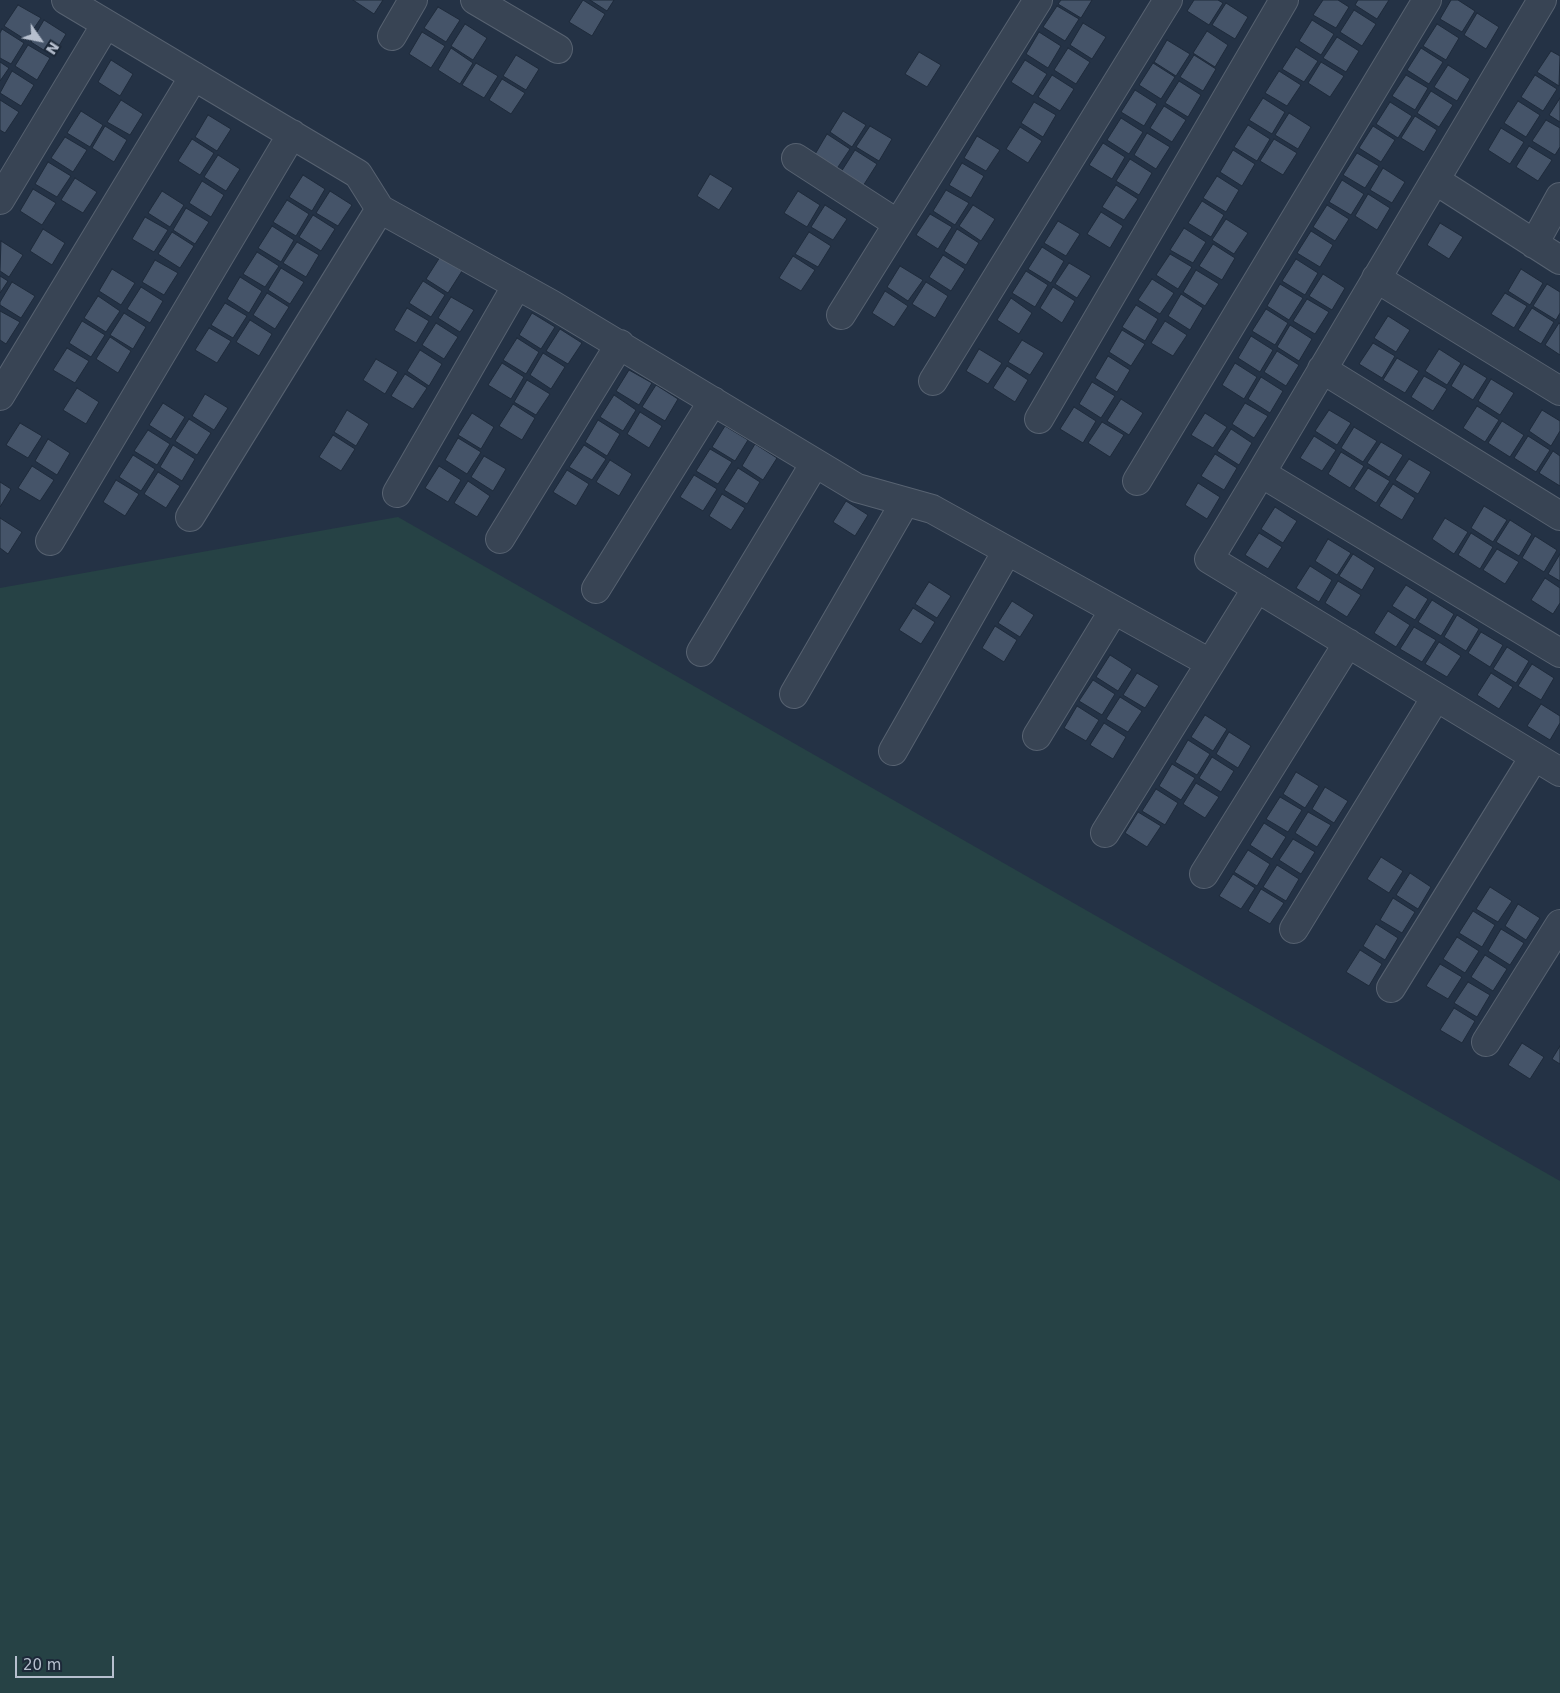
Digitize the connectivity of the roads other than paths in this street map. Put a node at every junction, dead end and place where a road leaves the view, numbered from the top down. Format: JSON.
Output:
{"nodes":[{"id":1,"x":66,"y":0,"type":"edge"},
{"id":2,"x":414,"y":0,"type":"edge"},
{"id":3,"x":475,"y":0,"type":"edge"},
{"id":4,"x":1038,"y":0,"type":"edge"},
{"id":5,"x":1168,"y":0,"type":"edge"},
{"id":6,"x":1284,"y":0,"type":"edge"},
{"id":7,"x":1426,"y":0,"type":"edge"},
{"id":8,"x":1542,"y":0,"type":"edge"},
{"id":9,"x":106,"y":24,"type":"junction"},
{"id":10,"x":392,"y":36,"type":"dead end"},
{"id":11,"x":558,"y":49,"type":"dead end"},
{"id":12,"x":194,"y":76,"type":"junction"},
{"id":13,"x":292,"y":134,"type":"junction"},
{"id":14,"x":796,"y":158,"type":"dead end"},
{"id":15,"x":1435,"y":180,"type":"junction"},
{"id":16,"x":1560,"y":196,"type":"edge"},
{"id":17,"x":0,"y":200,"type":"edge"},
{"id":18,"x":380,"y":209,"type":"junction"},
{"id":19,"x":898,"y":224,"type":"junction"},
{"id":20,"x":1534,"y":244,"type":"junction"},
{"id":21,"x":1560,"y":260,"type":"edge"},
{"id":22,"x":1376,"y":278,"type":"junction"},
{"id":23,"x":517,"y":285,"type":"junction"},
{"id":24,"x":841,"y":315,"type":"dead end"},
{"id":25,"x":620,"y":344,"type":"junction"},
{"id":26,"x":1322,"y":369,"type":"junction"},
{"id":27,"x":933,"y":381,"type":"dead end"},
{"id":28,"x":1560,"y":391,"type":"edge"},
{"id":29,"x":0,"y":396,"type":"edge"},
{"id":30,"x":713,"y":401,"type":"junction"},
{"id":31,"x":1039,"y":419,"type":"dead end"},
{"id":32,"x":815,"y":463,"type":"junction"},
{"id":33,"x":1261,"y":473,"type":"junction"},
{"id":34,"x":1137,"y":481,"type":"dead end"},
{"id":35,"x":397,"y":493,"type":"dead end"},
{"id":36,"x":905,"y":502,"type":"junction"},
{"id":37,"x":1560,"y":516,"type":"edge"},
{"id":38,"x":190,"y":517,"type":"dead end"},
{"id":39,"x":500,"y":539,"type":"dead end"},
{"id":40,"x":50,"y":541,"type":"dead end"},
{"id":41,"x":1007,"y":551,"type":"junction"},
{"id":42,"x":1257,"y":588,"type":"junction"},
{"id":43,"x":596,"y":589,"type":"dead end"},
{"id":44,"x":1114,"y":610,"type":"junction"},
{"id":45,"x":1348,"y":643,"type":"junction"},
{"id":46,"x":701,"y":652,"type":"dead end"},
{"id":47,"x":1560,"y":653,"type":"edge"},
{"id":48,"x":1210,"y":663,"type":"junction"},
{"id":49,"x":794,"y":694,"type":"dead end"},
{"id":50,"x":1436,"y":697,"type":"junction"},
{"id":51,"x":1037,"y":736,"type":"dead end"},
{"id":52,"x":894,"y":752,"type":"dead end"},
{"id":53,"x":1534,"y":757,"type":"junction"},
{"id":54,"x":1560,"y":772,"type":"edge"},
{"id":55,"x":1105,"y":833,"type":"dead end"},
{"id":56,"x":1204,"y":874,"type":"dead end"},
{"id":57,"x":1560,"y":924,"type":"edge"},
{"id":58,"x":1294,"y":929,"type":"dead end"},
{"id":59,"x":1391,"y":988,"type":"dead end"},
{"id":60,"x":1486,"y":1042,"type":"dead end"}],
"edges":[{"from":1,"to":9,"type":"street"},
{"from":2,"to":10,"type":"street"},
{"from":3,"to":11,"type":"street"},
{"from":4,"to":19,"type":"street"},
{"from":5,"to":27,"type":"street"},
{"from":6,"to":31,"type":"street"},
{"from":7,"to":34,"type":"street"},
{"from":8,"to":15,"type":"street"},
{"from":9,"to":12,"type":"street"},
{"from":9,"to":17,"type":"street"},
{"from":12,"to":13,"type":"street"},
{"from":12,"to":29,"type":"street"},
{"from":13,"to":18,"type":"street"},
{"from":13,"to":40,"type":"street"},
{"from":14,"to":19,"type":"street"},
{"from":15,"to":20,"type":"street"},
{"from":15,"to":22,"type":"street"},
{"from":16,"to":20,"type":"street"},
{"from":18,"to":23,"type":"street"},
{"from":18,"to":38,"type":"street"},
{"from":19,"to":24,"type":"street"},
{"from":20,"to":21,"type":"street"},
{"from":22,"to":26,"type":"street"},
{"from":22,"to":28,"type":"street"},
{"from":23,"to":25,"type":"street"},
{"from":23,"to":35,"type":"street"},
{"from":25,"to":30,"type":"street"},
{"from":25,"to":39,"type":"street"},
{"from":26,"to":33,"type":"street"},
{"from":26,"to":37,"type":"street"},
{"from":30,"to":32,"type":"street"},
{"from":30,"to":43,"type":"street"},
{"from":32,"to":36,"type":"street"},
{"from":32,"to":46,"type":"street"},
{"from":33,"to":42,"type":"street"},
{"from":33,"to":47,"type":"street"},
{"from":36,"to":41,"type":"street"},
{"from":36,"to":49,"type":"street"},
{"from":41,"to":44,"type":"street"},
{"from":41,"to":52,"type":"street"},
{"from":42,"to":45,"type":"street"},
{"from":42,"to":48,"type":"street"},
{"from":44,"to":48,"type":"street"},
{"from":44,"to":51,"type":"street"},
{"from":45,"to":50,"type":"street"},
{"from":45,"to":56,"type":"street"},
{"from":48,"to":55,"type":"street"},
{"from":50,"to":53,"type":"street"},
{"from":50,"to":58,"type":"street"},
{"from":53,"to":54,"type":"street"},
{"from":53,"to":59,"type":"street"},
{"from":57,"to":60,"type":"street"}]}
